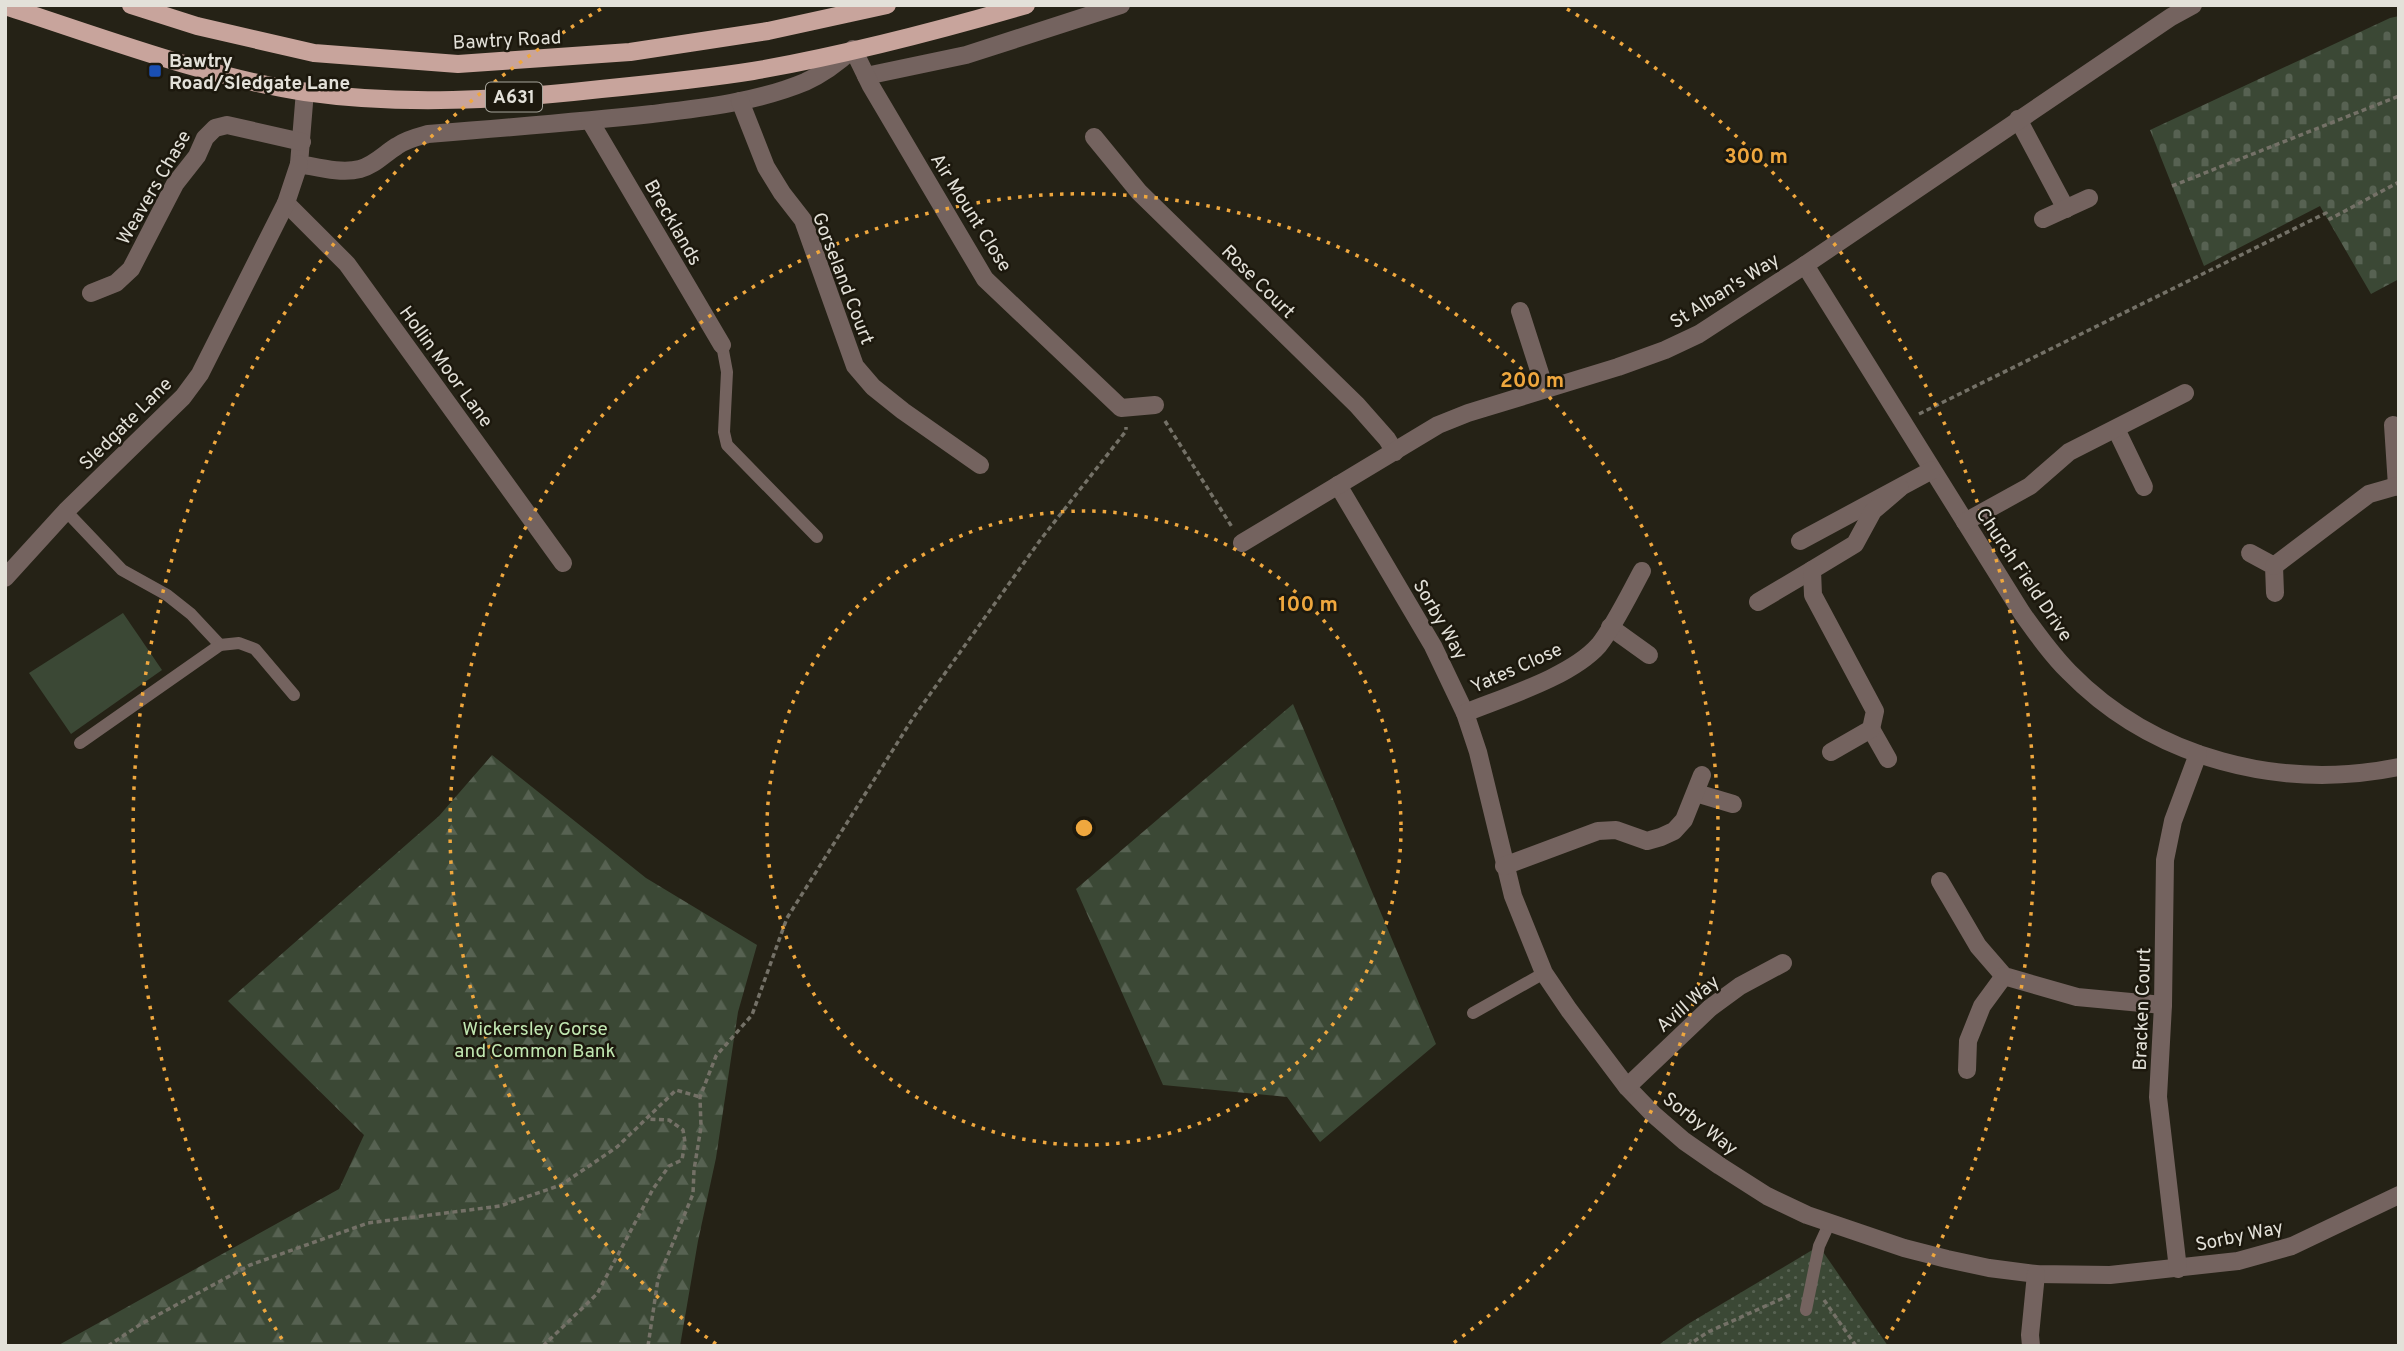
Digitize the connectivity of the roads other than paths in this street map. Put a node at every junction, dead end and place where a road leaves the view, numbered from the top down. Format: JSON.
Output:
{"nodes":[{"id":1,"x":25,"y":5,"type":"edge"},
{"id":2,"x":131,"y":5,"type":"edge"},
{"id":3,"x":887,"y":5,"type":"edge"},
{"id":4,"x":1026,"y":5,"type":"edge"},
{"id":5,"x":1121,"y":5,"type":"edge"},
{"id":6,"x":2193,"y":5,"type":"edge"},
{"id":7,"x":5,"y":6,"type":"edge"},
{"id":8,"x":2167,"y":11,"type":"edge"},
{"id":9,"x":63,"y":24,"type":"junction"},
{"id":10,"x":853,"y":49,"type":"junction"},
{"id":11,"x":866,"y":76,"type":"junction"},
{"id":12,"x":304,"y":92,"type":"junction"},
{"id":13,"x":740,"y":101,"type":"junction"},
{"id":14,"x":2018,"y":119,"type":"junction"},
{"id":15,"x":590,"y":121,"type":"junction"},
{"id":16,"x":1094,"y":137,"type":"dead end"},
{"id":17,"x":302,"y":142,"type":"junction"},
{"id":18,"x":299,"y":164,"type":"junction"},
{"id":19,"x":2089,"y":198,"type":"dead end"},
{"id":20,"x":286,"y":203,"type":"junction"},
{"id":21,"x":2066,"y":209,"type":"junction"},
{"id":22,"x":2043,"y":219,"type":"dead end"},
{"id":23,"x":1805,"y":265,"type":"junction"},
{"id":24,"x":91,"y":293,"type":"dead end"},
{"id":25,"x":1520,"y":311,"type":"dead end"},
{"id":26,"x":722,"y":345,"type":"joint"},
{"id":27,"x":1545,"y":389,"type":"junction"},
{"id":28,"x":2185,"y":393,"type":"dead end"},
{"id":29,"x":1155,"y":405,"type":"road end"},
{"id":30,"x":2393,"y":425,"type":"dead end"},
{"id":31,"x":2116,"y":429,"type":"junction"},
{"id":32,"x":1395,"y":452,"type":"junction"},
{"id":33,"x":980,"y":465,"type":"dead end"},
{"id":34,"x":1933,"y":470,"type":"junction"},
{"id":35,"x":1338,"y":485,"type":"junction"},
{"id":36,"x":2144,"y":487,"type":"dead end"},
{"id":37,"x":2398,"y":487,"type":"edge"},
{"id":38,"x":1900,"y":488,"type":"junction"},
{"id":39,"x":66,"y":511,"type":"junction"},
{"id":40,"x":1965,"y":522,"type":"junction"},
{"id":41,"x":817,"y":537,"type":"dead end"},
{"id":42,"x":1800,"y":541,"type":"dead end"},
{"id":43,"x":1242,"y":544,"type":"road end"},
{"id":44,"x":2250,"y":553,"type":"dead end"},
{"id":45,"x":563,"y":562,"type":"dead end"},
{"id":46,"x":2274,"y":566,"type":"junction"},
{"id":47,"x":1812,"y":570,"type":"junction"},
{"id":48,"x":1642,"y":571,"type":"dead end"},
{"id":49,"x":5,"y":578,"type":"edge"},
{"id":50,"x":2274,"y":593,"type":"dead end"},
{"id":51,"x":1758,"y":602,"type":"dead end"},
{"id":52,"x":1610,"y":627,"type":"junction"},
{"id":53,"x":220,"y":645,"type":"junction"},
{"id":54,"x":1649,"y":655,"type":"dead end"},
{"id":55,"x":294,"y":695,"type":"dead end"},
{"id":56,"x":1465,"y":713,"type":"junction"},
{"id":57,"x":1871,"y":729,"type":"junction"},
{"id":58,"x":80,"y":743,"type":"dead end"},
{"id":59,"x":1831,"y":752,"type":"dead end"},
{"id":60,"x":2198,"y":754,"type":"junction"},
{"id":61,"x":1888,"y":759,"type":"dead end"},
{"id":62,"x":2399,"y":768,"type":"edge"},
{"id":63,"x":1702,"y":775,"type":"dead end"},
{"id":64,"x":1696,"y":793,"type":"junction"},
{"id":65,"x":1733,"y":804,"type":"dead end"},
{"id":66,"x":1504,"y":866,"type":"junction"},
{"id":67,"x":1940,"y":881,"type":"dead end"},
{"id":68,"x":1783,"y":963,"type":"dead end"},
{"id":69,"x":1544,"y":972,"type":"junction"},
{"id":70,"x":2004,"y":976,"type":"junction"},
{"id":71,"x":2163,"y":1005,"type":"junction"},
{"id":72,"x":1472,"y":1013,"type":"dead end"},
{"id":73,"x":1967,"y":1070,"type":"dead end"},
{"id":74,"x":1628,"y":1087,"type":"junction"},
{"id":75,"x":2399,"y":1195,"type":"edge"},
{"id":76,"x":1830,"y":1222,"type":"junction"},
{"id":77,"x":2178,"y":1269,"type":"junction"},
{"id":78,"x":2036,"y":1274,"type":"junction"},
{"id":79,"x":1806,"y":1310,"type":"dead end"},
{"id":80,"x":2031,"y":1346,"type":"edge"}],
"edges":[{"from":1,"to":9,"type":"main road","number":"A631"},
{"from":2,"to":3,"type":"main road","name":"Bawtry Road","number":"A631"},
{"from":4,"to":10,"type":"main road","number":"A631"},
{"from":5,"to":11,"type":"street"},
{"from":6,"to":8,"type":"street","name":"St Alban's Way"},
{"from":7,"to":9,"type":"main road","number":"A631"},
{"from":8,"to":14,"type":"street","name":"St Alban's Way"},
{"from":9,"to":12,"type":"main road","number":"A631"},
{"from":10,"to":11,"type":"street","name":"Air Mount Close"},
{"from":10,"to":12,"type":"main road","number":"A631"},
{"from":10,"to":13,"type":"street"},
{"from":11,"to":29,"type":"street","name":"Air Mount Close"},
{"from":12,"to":17,"type":"street"},
{"from":13,"to":15,"type":"street"},
{"from":13,"to":33,"type":"street","name":"Gorseland Court"},
{"from":14,"to":21,"type":"street"},
{"from":14,"to":23,"type":"street","name":"St Alban's Way"},
{"from":15,"to":18,"type":"street"},
{"from":15,"to":26,"type":"street","name":"Brecklands"},
{"from":16,"to":32,"type":"street","name":"Rose Court"},
{"from":17,"to":18,"type":"street"},
{"from":17,"to":24,"type":"street","name":"Weavers Chase"},
{"from":18,"to":20,"type":"street","name":"Sledgate Lane"},
{"from":19,"to":21,"type":"street"},
{"from":20,"to":39,"type":"street","name":"Sledgate Lane"},
{"from":20,"to":45,"type":"street","name":"Hollin Moor Lane"},
{"from":21,"to":22,"type":"street"},
{"from":23,"to":27,"type":"street","name":"St Alban's Way"},
{"from":23,"to":34,"type":"street","name":"Church Field Drive"},
{"from":25,"to":27,"type":"street"},
{"from":26,"to":41,"type":"lane"},
{"from":27,"to":32,"type":"street","name":"St Alban's Way"},
{"from":28,"to":31,"type":"street"},
{"from":30,"to":37,"type":"street"},
{"from":31,"to":36,"type":"street"},
{"from":31,"to":40,"type":"street"},
{"from":32,"to":35,"type":"street","name":"St Alban's Way"},
{"from":34,"to":38,"type":"street"},
{"from":34,"to":40,"type":"street","name":"Church Field Drive"},
{"from":35,"to":43,"type":"street","name":"St Alban's Way"},
{"from":35,"to":56,"type":"street","name":"Sorby Way"},
{"from":37,"to":46,"type":"street"},
{"from":38,"to":42,"type":"street"},
{"from":38,"to":47,"type":"street"},
{"from":39,"to":49,"type":"street","name":"Sledgate Lane"},
{"from":39,"to":53,"type":"lane"},
{"from":40,"to":60,"type":"street","name":"Church Field Drive"},
{"from":44,"to":46,"type":"street"},
{"from":46,"to":50,"type":"street"},
{"from":47,"to":51,"type":"street"},
{"from":47,"to":57,"type":"street"},
{"from":48,"to":52,"type":"street","name":"Yates Close"},
{"from":52,"to":54,"type":"street"},
{"from":52,"to":56,"type":"street","name":"Yates Close"},
{"from":53,"to":55,"type":"lane"},
{"from":53,"to":58,"type":"lane"},
{"from":56,"to":66,"type":"street","name":"Sorby Way"},
{"from":57,"to":59,"type":"street"},
{"from":57,"to":61,"type":"street"},
{"from":60,"to":62,"type":"street","name":"Church Field Drive"},
{"from":60,"to":71,"type":"street","name":"Bracken Court"},
{"from":63,"to":64,"type":"street"},
{"from":64,"to":65,"type":"street"},
{"from":64,"to":66,"type":"street"},
{"from":66,"to":69,"type":"street","name":"Sorby Way"},
{"from":67,"to":70,"type":"street"},
{"from":68,"to":74,"type":"street","name":"Avill Way"},
{"from":69,"to":72,"type":"lane"},
{"from":69,"to":74,"type":"street","name":"Sorby Way"},
{"from":70,"to":71,"type":"street"},
{"from":70,"to":73,"type":"street"},
{"from":71,"to":77,"type":"street","name":"Bracken Court"},
{"from":74,"to":76,"type":"street","name":"Sorby Way"},
{"from":75,"to":77,"type":"street","name":"Sorby Way"},
{"from":76,"to":78,"type":"street","name":"Sorby Way"},
{"from":76,"to":79,"type":"lane"},
{"from":77,"to":78,"type":"street","name":"Sorby Way"},
{"from":78,"to":80,"type":"street"}]}
